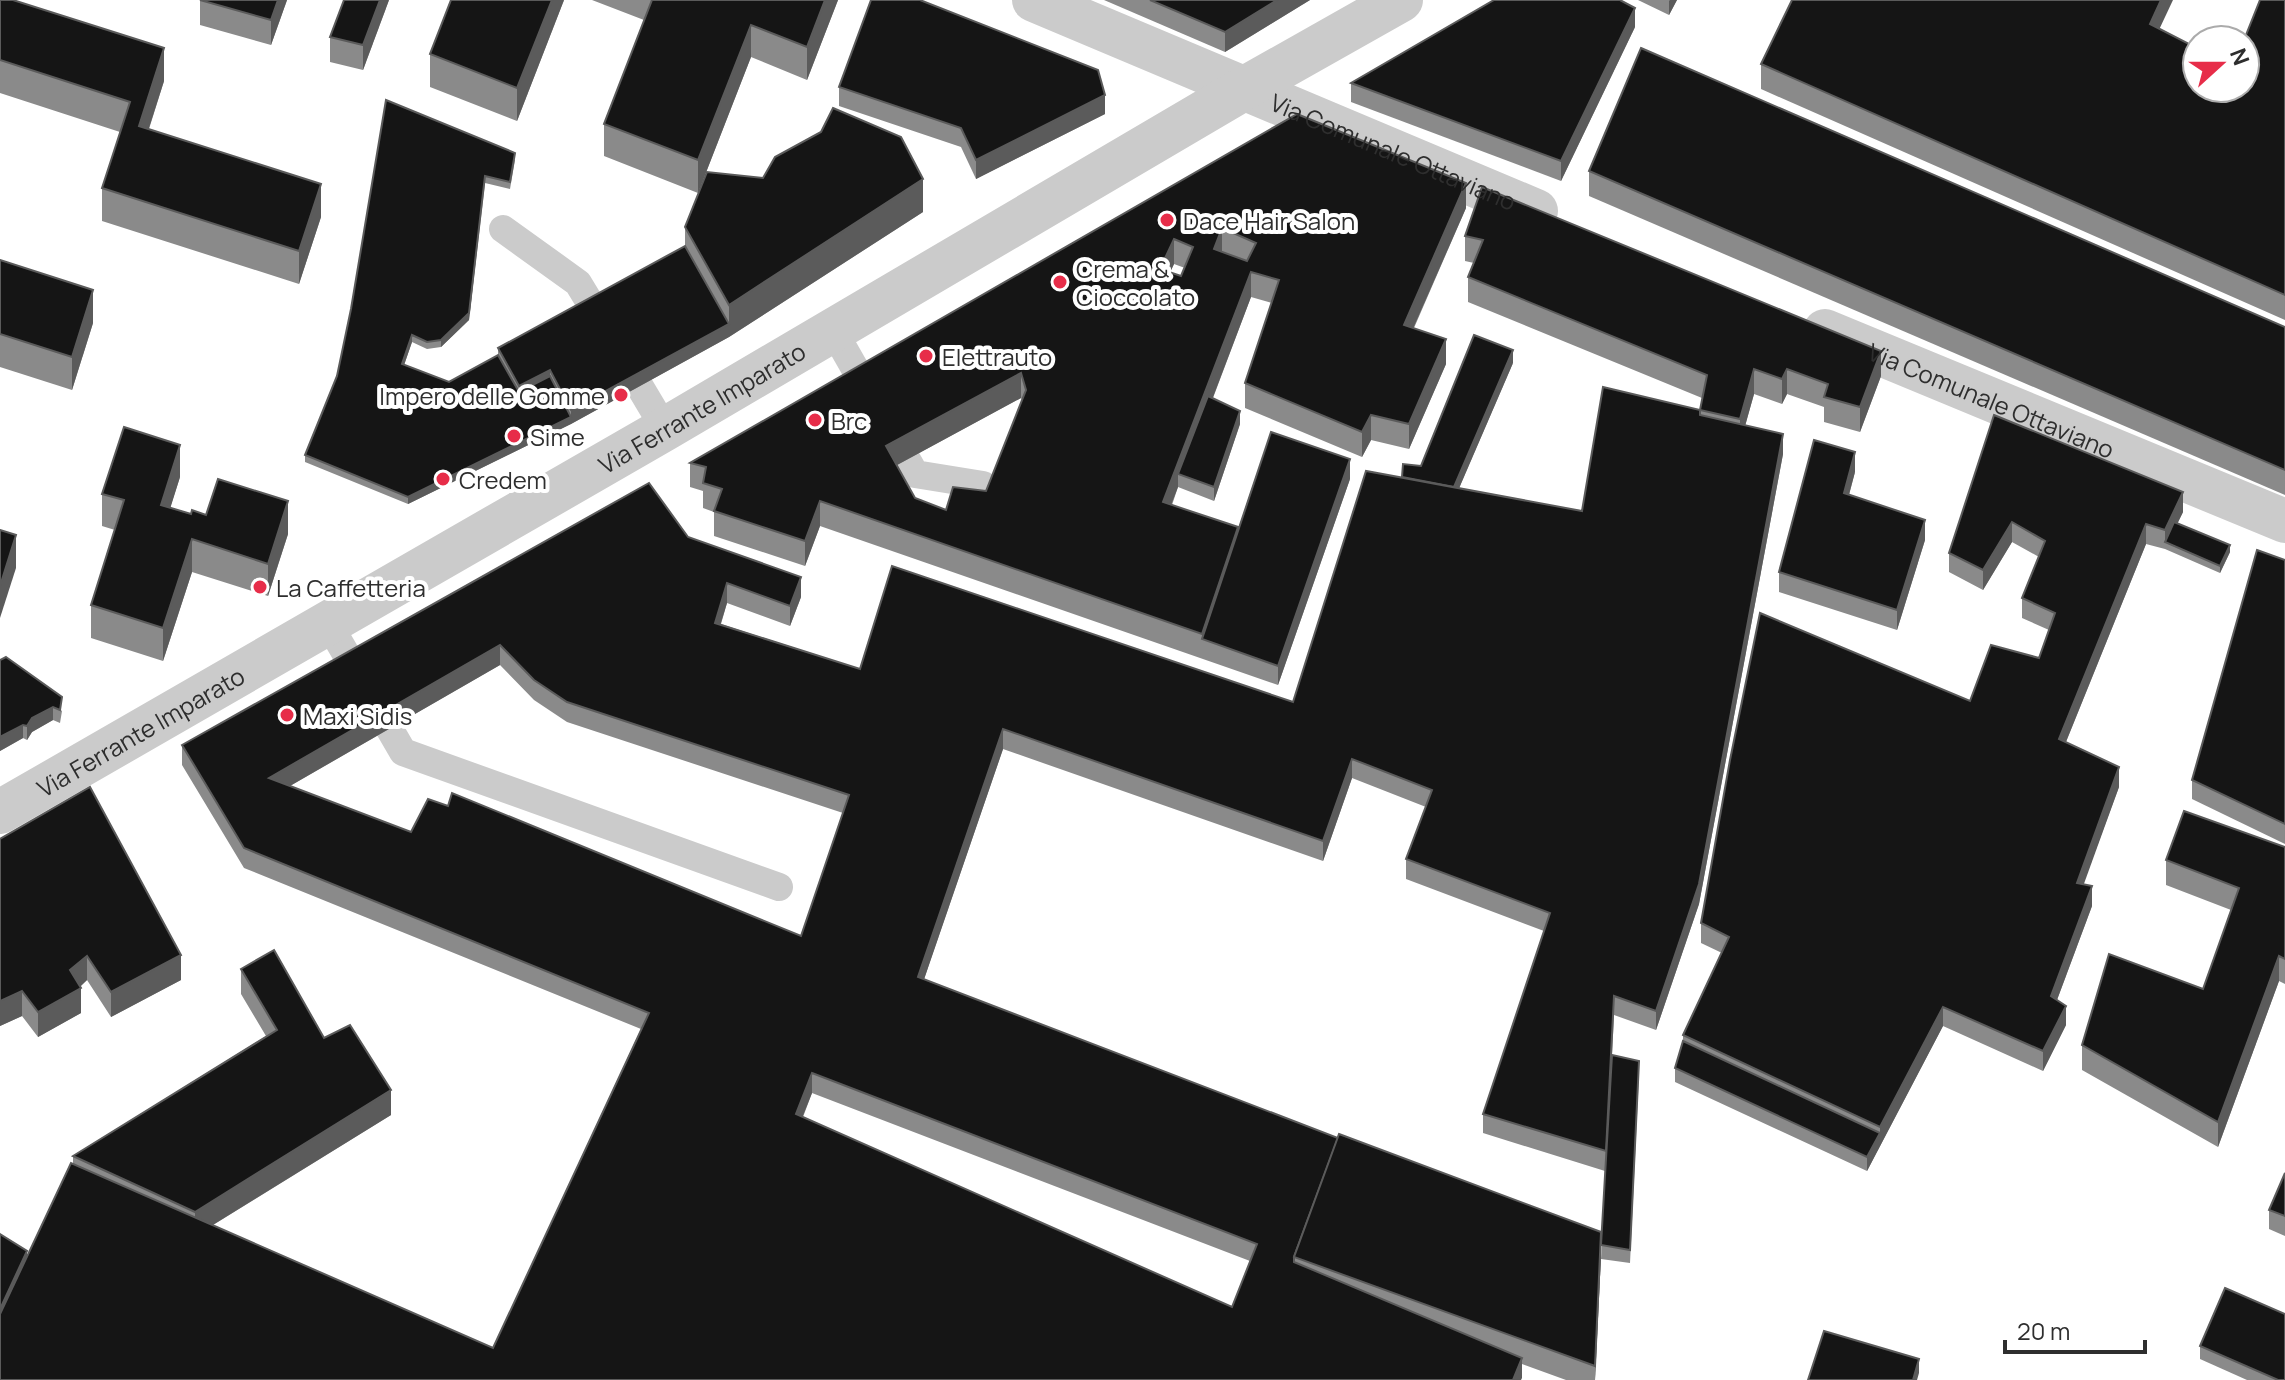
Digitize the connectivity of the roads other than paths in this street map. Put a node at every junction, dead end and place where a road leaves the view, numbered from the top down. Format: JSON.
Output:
{"nodes":[{"id":1,"x":1034,"y":0,"type":"edge"},
{"id":2,"x":1401,"y":0,"type":"edge"},
{"id":3,"x":1245,"y":88,"type":"junction"},
{"id":4,"x":1570,"y":225,"type":"edge"},
{"id":5,"x":503,"y":229,"type":"dead end"},
{"id":6,"x":595,"y":311,"type":"edge"},
{"id":7,"x":1789,"y":315,"type":"edge"},
{"id":8,"x":833,"y":330,"type":"junction"},
{"id":9,"x":640,"y":387,"type":"edge"},
{"id":10,"x":665,"y":429,"type":"junction"},
{"id":11,"x":983,"y":485,"type":"dead end"},
{"id":12,"x":2285,"y":521,"type":"edge"},
{"id":13,"x":328,"y":623,"type":"junction"},
{"id":14,"x":0,"y":812,"type":"edge"},
{"id":15,"x":779,"y":887,"type":"dead end"}],
"edges":[{"from":1,"to":3,"type":"street","name":"Via Comunale Ottaviano"},
{"from":2,"to":3,"type":"street","name":"Via Ferrante Imparato"},
{"from":3,"to":4,"type":"street","name":"Via Comunale Ottaviano"},
{"from":3,"to":8,"type":"street","name":"Via Ferrante Imparato"},
{"from":5,"to":6,"type":"lane"},
{"from":7,"to":12,"type":"street","name":"Via Comunale Ottaviano"},
{"from":8,"to":10,"type":"street","name":"Via Ferrante Imparato"},
{"from":8,"to":11,"type":"lane"},
{"from":9,"to":10,"type":"lane"},
{"from":10,"to":13,"type":"street","name":"Via Ferrante Imparato"},
{"from":13,"to":14,"type":"street","name":"Via Ferrante Imparato"},
{"from":13,"to":15,"type":"lane"}]}
